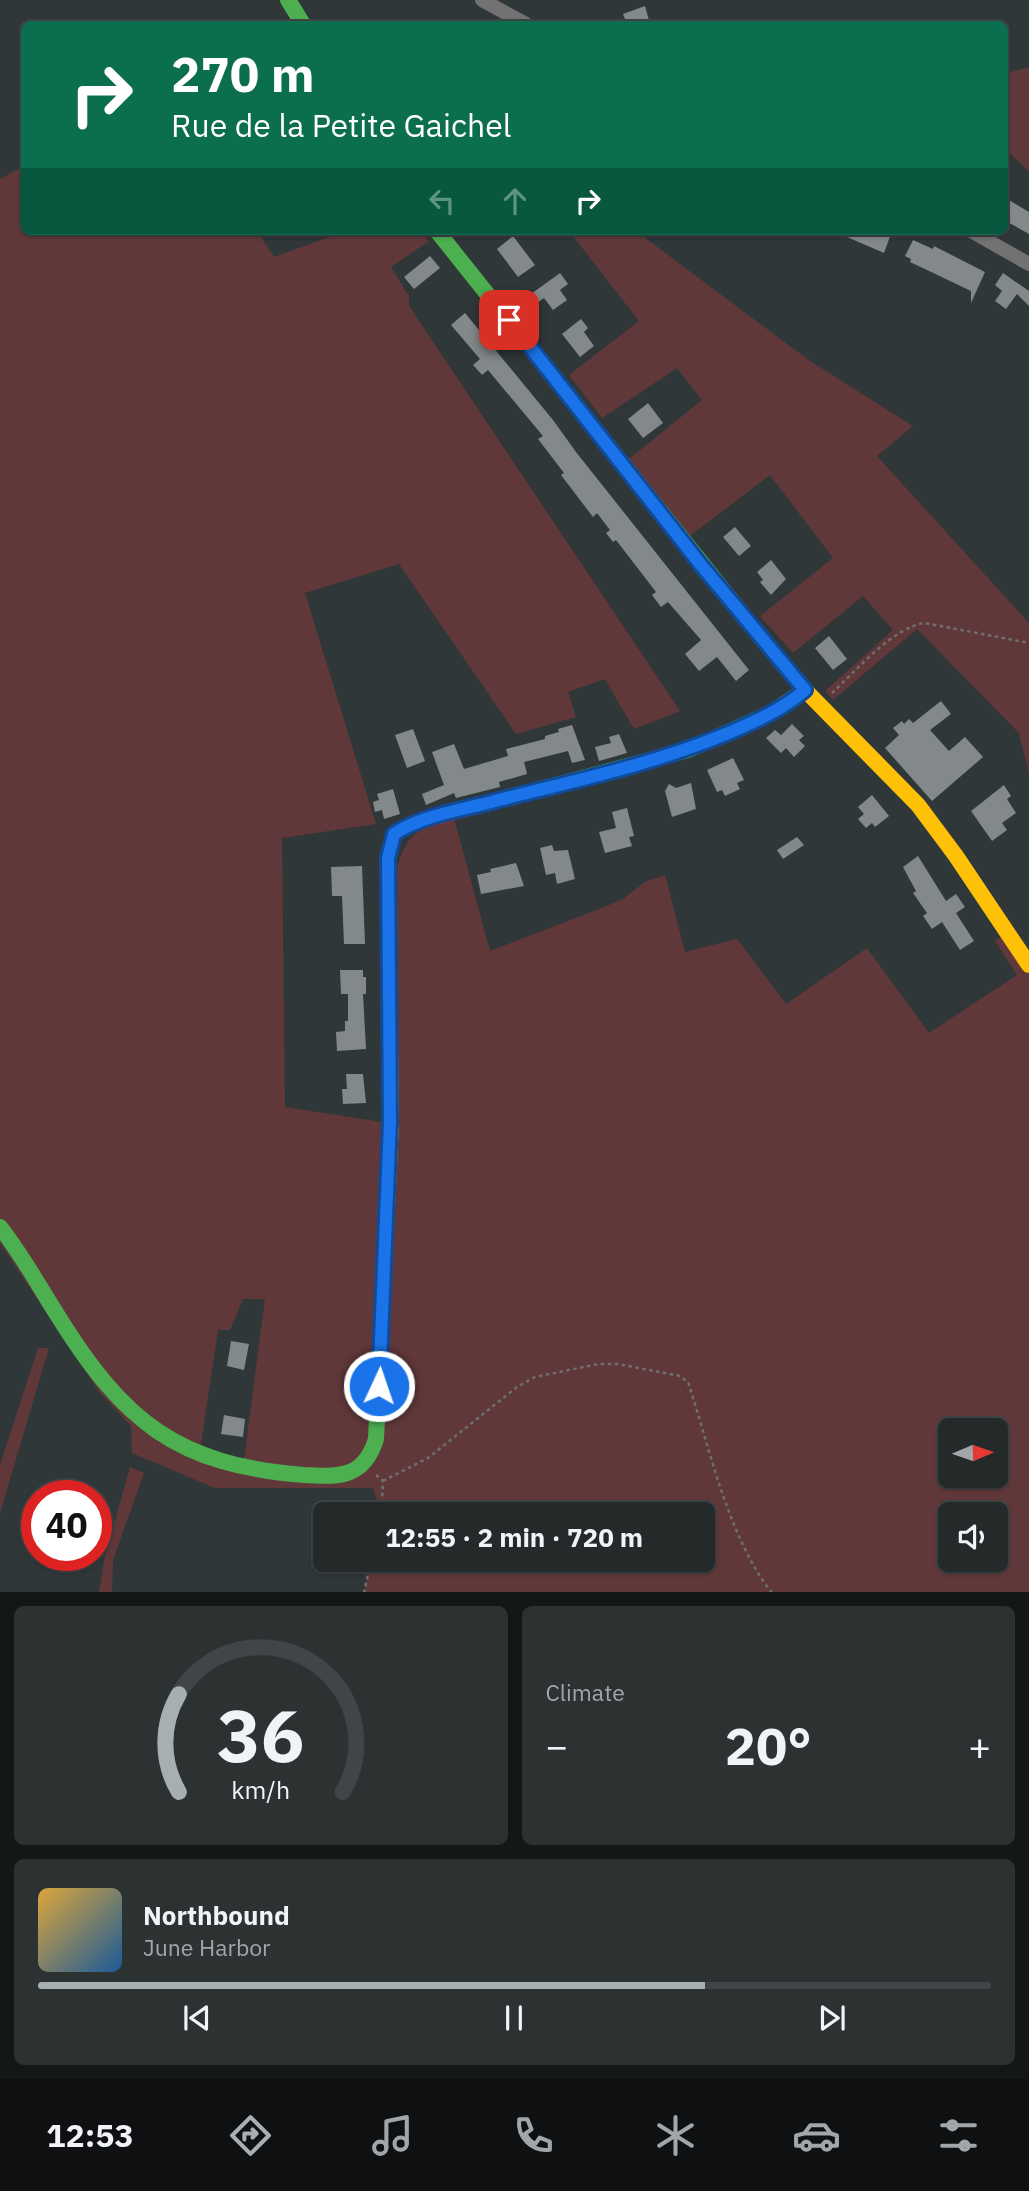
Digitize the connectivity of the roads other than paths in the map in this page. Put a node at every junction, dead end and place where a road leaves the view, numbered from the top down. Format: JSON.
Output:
{"nodes":[{"id":1,"x":288,"y":0,"type":"edge"},
{"id":2,"x":482,"y":0,"type":"edge"},
{"id":3,"x":301,"y":21,"type":"edge"},
{"id":4,"x":520,"y":21,"type":"edge"},
{"id":5,"x":440,"y":235,"type":"edge"},
{"id":6,"x":978,"y":235,"type":"edge"},
{"id":7,"x":1029,"y":264,"type":"edge"},
{"id":8,"x":805,"y":690,"type":"junction"},
{"id":9,"x":1029,"y":965,"type":"edge"},
{"id":10,"x":0,"y":1227,"type":"edge"}],
"edges":[{"from":1,"to":3,"type":"street"},
{"from":2,"to":4,"type":"street"},
{"from":5,"to":8,"type":"street"},
{"from":6,"to":7,"type":"street"},
{"from":8,"to":9,"type":"street"},
{"from":8,"to":10,"type":"street"}]}
